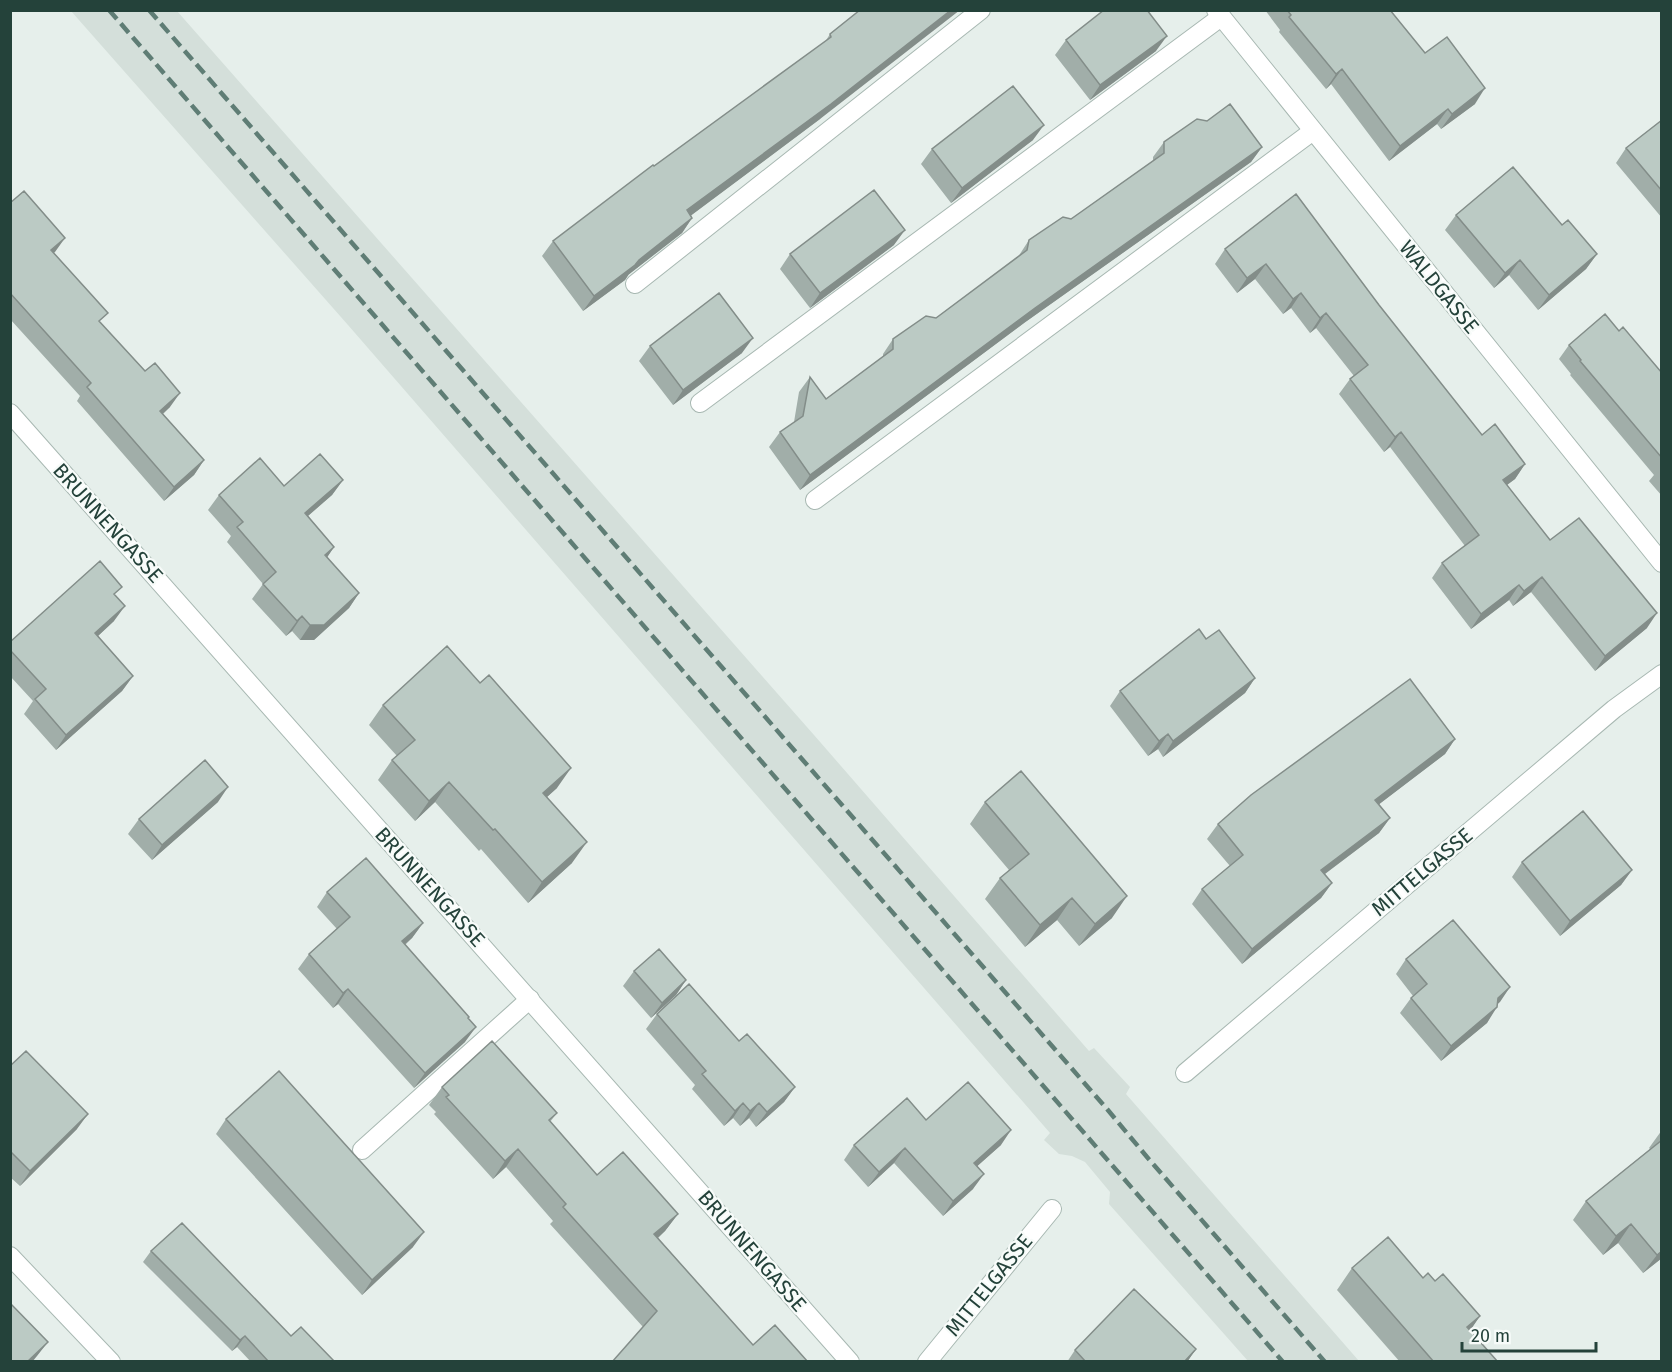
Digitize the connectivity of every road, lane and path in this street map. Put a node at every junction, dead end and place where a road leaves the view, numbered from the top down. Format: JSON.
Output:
{"nodes":[{"id":1,"x":981,"y":10,"type":"edge"},
{"id":2,"x":1219,"y":14,"type":"edge"},
{"id":3,"x":1313,"y":130,"type":"junction"},
{"id":4,"x":635,"y":284,"type":"edge"},
{"id":5,"x":700,"y":403,"type":"dead end"},
{"id":6,"x":10,"y":413,"type":"edge"},
{"id":7,"x":815,"y":500,"type":"dead end"},
{"id":8,"x":1662,"y":563,"type":"edge"},
{"id":9,"x":1662,"y":674,"type":"edge"},
{"id":10,"x":530,"y":999,"type":"junction"},
{"id":11,"x":1185,"y":1072,"type":"dead end"},
{"id":12,"x":362,"y":1150,"type":"dead end"},
{"id":13,"x":1052,"y":1209,"type":"dead end"},
{"id":14,"x":10,"y":1257,"type":"edge"},
{"id":15,"x":111,"y":1362,"type":"edge"},
{"id":16,"x":850,"y":1362,"type":"edge"},
{"id":17,"x":927,"y":1362,"type":"edge"}],
"edges":[{"from":1,"to":4,"type":"street"},
{"from":2,"to":3,"type":"street","name":"WALDGASSE"},
{"from":2,"to":5,"type":"street"},
{"from":3,"to":7,"type":"street"},
{"from":3,"to":8,"type":"street","name":"WALDGASSE"},
{"from":6,"to":10,"type":"street","name":"BRUNNENGASSE"},
{"from":9,"to":11,"type":"street","name":"MITTELGASSE"},
{"from":10,"to":12,"type":"street"},
{"from":10,"to":16,"type":"street","name":"BRUNNENGASSE"},
{"from":13,"to":17,"type":"street","name":"MITTELGASSE"},
{"from":14,"to":15,"type":"street"}]}
